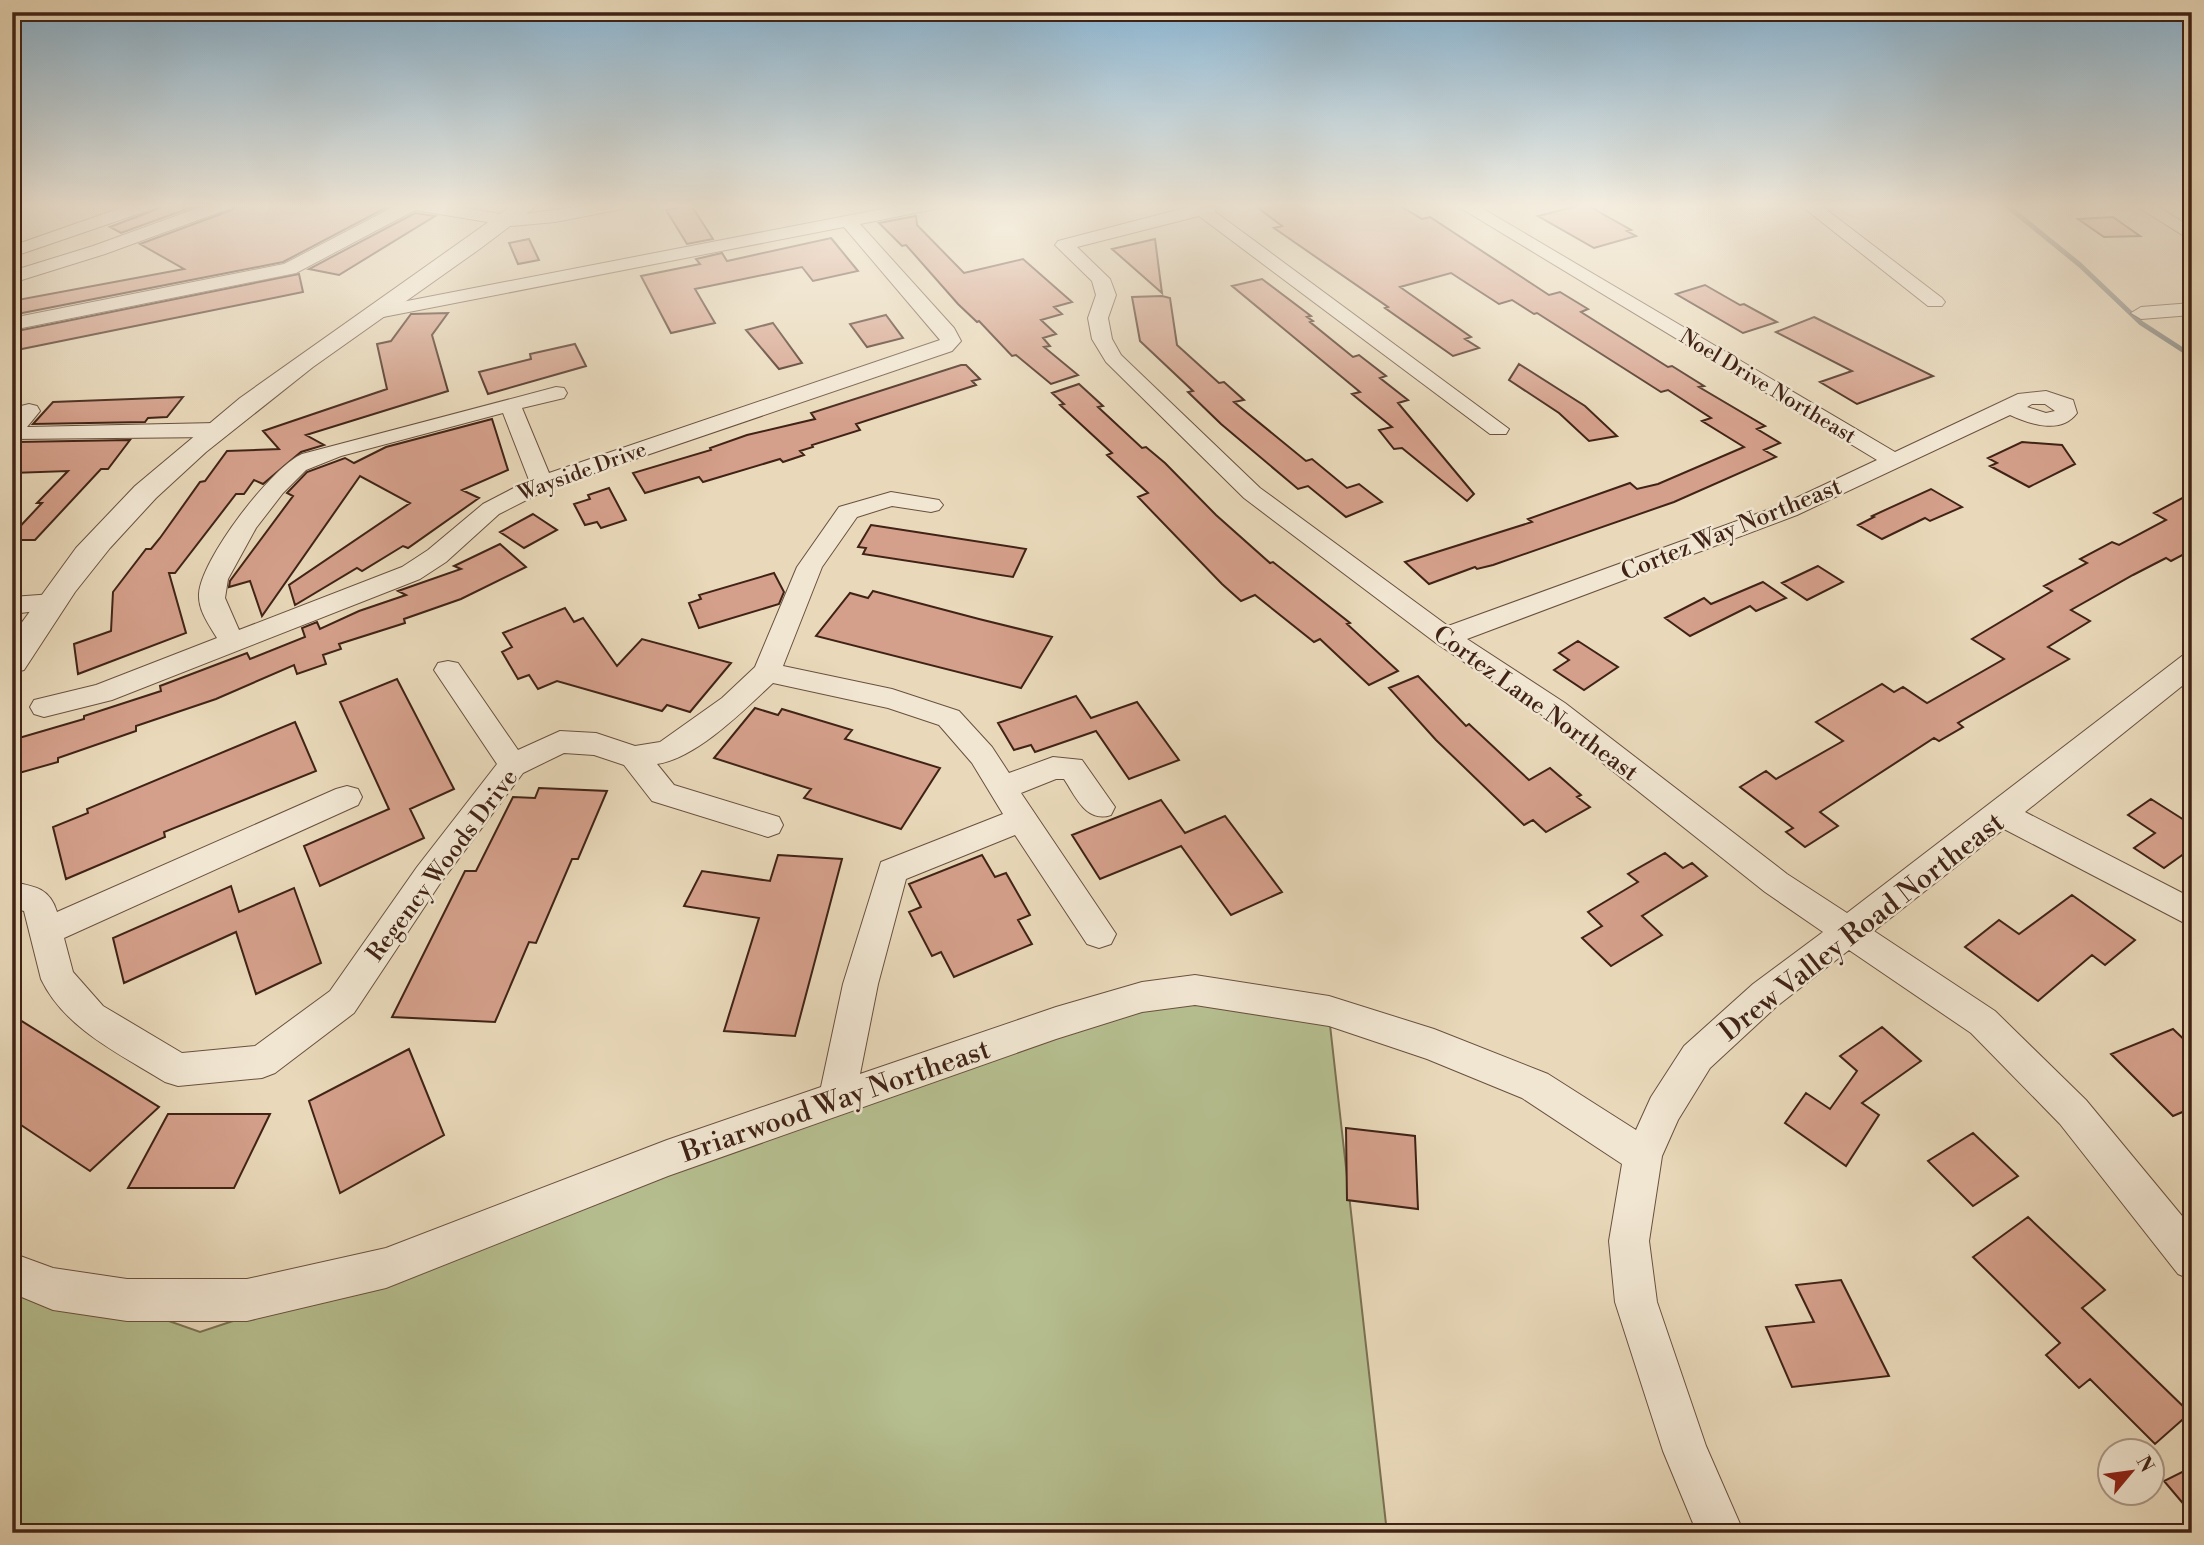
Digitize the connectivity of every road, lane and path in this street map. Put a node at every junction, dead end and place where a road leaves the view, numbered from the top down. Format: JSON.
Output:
{"nodes":[{"id":1,"x":253,"y":276,"type":"edge"},
{"id":2,"x":428,"y":276,"type":"edge"},
{"id":3,"x":563,"y":276,"type":"edge"},
{"id":4,"x":897,"y":276,"type":"edge"},
{"id":5,"x":1098,"y":276,"type":"edge"},
{"id":6,"x":1298,"y":276,"type":"edge"},
{"id":7,"x":1584,"y":276,"type":"edge"},
{"id":8,"x":1901,"y":276,"type":"edge"},
{"id":9,"x":1935,"y":302,"type":"dead end"},
{"id":10,"x":2192,"y":309,"type":"edge"},
{"id":11,"x":378,"y":312,"type":"junction"},
{"id":12,"x":2141,"y":313,"type":"dead end"},
{"id":13,"x":12,"y":324,"type":"edge"},
{"id":14,"x":556,"y":393,"type":"dead end"},
{"id":15,"x":511,"y":407,"type":"junction"},
{"id":16,"x":2011,"y":407,"type":"dead end"},
{"id":17,"x":29,"y":411,"type":"dead end"},
{"id":18,"x":1498,"y":429,"type":"dead end"},
{"id":19,"x":216,"y":430,"type":"junction"},
{"id":20,"x":1892,"y":460,"type":"junction"},
{"id":21,"x":542,"y":483,"type":"junction"},
{"id":22,"x":931,"y":505,"type":"dead end"},
{"id":23,"x":12,"y":606,"type":"edge"},
{"id":24,"x":34,"y":617,"type":"edge"},
{"id":25,"x":1445,"y":637,"type":"junction"},
{"id":26,"x":232,"y":641,"type":"junction"},
{"id":27,"x":12,"y":662,"type":"edge"},
{"id":28,"x":2192,"y":663,"type":"edge"},
{"id":29,"x":448,"y":670,"type":"dead end"},
{"id":30,"x":767,"y":672,"type":"junction"},
{"id":31,"x":44,"y":707,"type":"dead end"},
{"id":32,"x":634,"y":757,"type":"junction"},
{"id":33,"x":513,"y":765,"type":"junction"},
{"id":34,"x":1003,"y":788,"type":"junction"},
{"id":35,"x":347,"y":797,"type":"dead end"},
{"id":36,"x":1100,"y":807,"type":"dead end"},
{"id":37,"x":2002,"y":814,"type":"junction"},
{"id":38,"x":1023,"y":819,"type":"junction"},
{"id":39,"x":768,"y":825,"type":"dead end"},
{"id":40,"x":12,"y":895,"type":"edge"},
{"id":41,"x":2192,"y":914,"type":"edge"},
{"id":42,"x":47,"y":931,"type":"junction"},
{"id":43,"x":1850,"y":932,"type":"junction"},
{"id":44,"x":1099,"y":934,"type":"dead end"},
{"id":45,"x":838,"y":1098,"type":"junction"},
{"id":46,"x":1643,"y":1156,"type":"junction"},
{"id":47,"x":2192,"y":1260,"type":"edge"},
{"id":48,"x":12,"y":1273,"type":"edge"},
{"id":49,"x":1721,"y":1533,"type":"edge"}],
"edges":[{"from":1,"to":13,"type":"street"},
{"from":2,"to":11,"type":"street"},
{"from":3,"to":11,"type":"street"},
{"from":4,"to":21,"type":"street","name":"Wayside Drive"},
{"from":5,"to":25,"type":"street","name":"Cortez Lane Northeast"},
{"from":6,"to":18,"type":"street"},
{"from":7,"to":20,"type":"street","name":"Noel Drive Northeast"},
{"from":8,"to":9,"type":"street"},
{"from":10,"to":12,"type":"street"},
{"from":11,"to":19,"type":"street"},
{"from":14,"to":15,"type":"street"},
{"from":15,"to":21,"type":"street"},
{"from":15,"to":26,"type":"street"},
{"from":16,"to":20,"type":"street","name":"Cortez Way Northeast"},
{"from":17,"to":19,"type":"street"},
{"from":19,"to":24,"type":"street"},
{"from":20,"to":25,"type":"street","name":"Cortez Way Northeast"},
{"from":21,"to":26,"type":"street","name":"Wayside Drive"},
{"from":22,"to":30,"type":"street"},
{"from":23,"to":24,"type":"street"},
{"from":24,"to":27,"type":"street"},
{"from":25,"to":43,"type":"street","name":"Cortez Lane Northeast"},
{"from":26,"to":31,"type":"street","name":"Wayside Drive"},
{"from":28,"to":37,"type":"street","name":"Drew Valley Road Northeast"},
{"from":29,"to":33,"type":"street"},
{"from":30,"to":32,"type":"street","name":"Regency Woods Drive"},
{"from":30,"to":34,"type":"street"},
{"from":32,"to":33,"type":"street","name":"Regency Woods Drive"},
{"from":32,"to":39,"type":"street"},
{"from":33,"to":42,"type":"street","name":"Regency Woods Drive"},
{"from":34,"to":36,"type":"street"},
{"from":34,"to":38,"type":"street"},
{"from":35,"to":42,"type":"street"},
{"from":37,"to":41,"type":"street"},
{"from":37,"to":43,"type":"street","name":"Drew Valley Road Northeast"},
{"from":38,"to":44,"type":"street"},
{"from":38,"to":45,"type":"street"},
{"from":40,"to":42,"type":"street","name":"Regency Woods Drive"},
{"from":43,"to":46,"type":"street","name":"Drew Valley Road Northeast"},
{"from":43,"to":47,"type":"street","name":"Cortez Lane Northeast"},
{"from":45,"to":46,"type":"street","name":"Briarwood Way Northeast"},
{"from":45,"to":48,"type":"street","name":"Briarwood Way Northeast"},
{"from":46,"to":49,"type":"street","name":"Drew Valley Road Northeast"}]}
